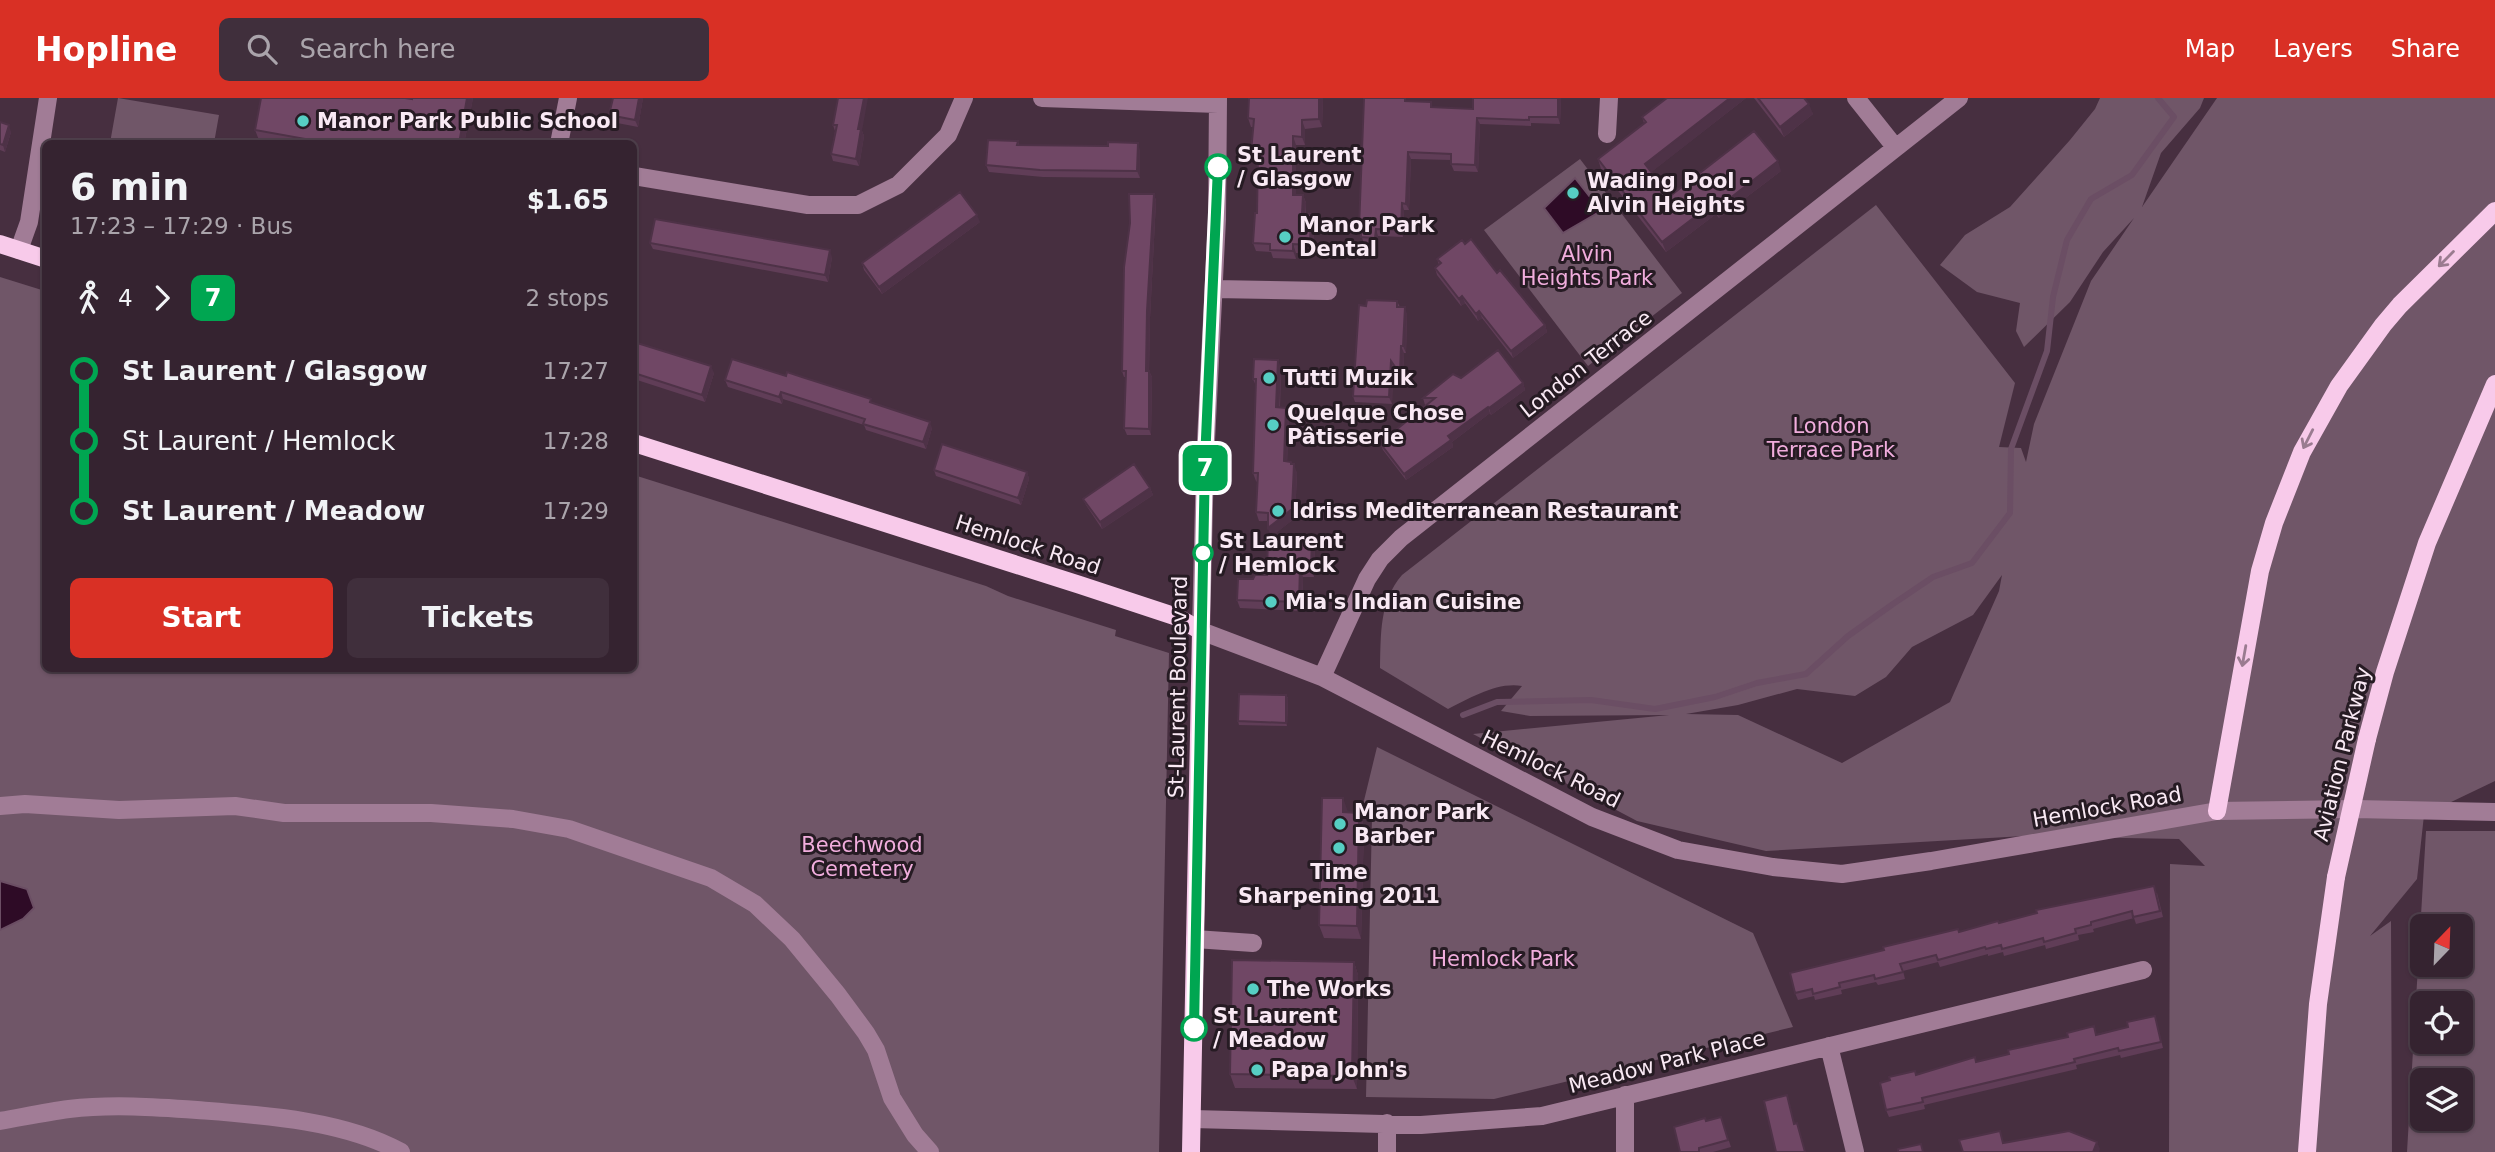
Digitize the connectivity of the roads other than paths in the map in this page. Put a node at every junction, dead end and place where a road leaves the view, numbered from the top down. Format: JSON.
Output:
{"nodes":[{"id":1,"x":48,"y":98,"type":"edge"},
{"id":2,"x":568,"y":98,"type":"edge"},
{"id":3,"x":964,"y":98,"type":"edge"},
{"id":4,"x":1042,"y":98,"type":"edge"},
{"id":5,"x":1609,"y":98,"type":"edge"},
{"id":6,"x":1856,"y":98,"type":"edge"},
{"id":7,"x":1959,"y":98,"type":"edge"},
{"id":8,"x":1218,"y":101,"type":"edge"},
{"id":9,"x":1607,"y":134,"type":"dead end"},
{"id":10,"x":560,"y":140,"type":"edge"},
{"id":11,"x":1895,"y":147,"type":"junction"},
{"id":12,"x":637,"y":176,"type":"edge"},
{"id":13,"x":2495,"y":211,"type":"edge"},
{"id":14,"x":0,"y":244,"type":"edge"},
{"id":15,"x":19,"y":250,"type":"junction"},
{"id":16,"x":42,"y":258,"type":"edge"},
{"id":17,"x":1214,"y":289,"type":"junction"},
{"id":18,"x":1328,"y":291,"type":"dead end"},
{"id":19,"x":2495,"y":384,"type":"edge"},
{"id":20,"x":637,"y":444,"type":"edge"},
{"id":21,"x":1201,"y":631,"type":"junction"},
{"id":22,"x":1322,"y":677,"type":"junction"},
{"id":23,"x":0,"y":806,"type":"edge"},
{"id":24,"x":2217,"y":811,"type":"junction"},
{"id":25,"x":2495,"y":812,"type":"edge"},
{"id":26,"x":1195,"y":939,"type":"junction"},
{"id":27,"x":1253,"y":943,"type":"dead end"},
{"id":28,"x":2143,"y":970,"type":"dead end"},
{"id":29,"x":1829,"y":1046,"type":"junction"},
{"id":30,"x":1625,"y":1095,"type":"junction"},
{"id":31,"x":1192,"y":1119,"type":"junction"},
{"id":32,"x":0,"y":1121,"type":"edge"},
{"id":33,"x":1387,"y":1123,"type":"junction"},
{"id":34,"x":401,"y":1152,"type":"edge"},
{"id":35,"x":930,"y":1152,"type":"edge"},
{"id":36,"x":1191,"y":1152,"type":"edge"},
{"id":37,"x":1387,"y":1152,"type":"edge"},
{"id":38,"x":1625,"y":1152,"type":"edge"},
{"id":39,"x":1855,"y":1152,"type":"edge"},
{"id":40,"x":2307,"y":1152,"type":"edge"}],
"edges":[{"from":1,"to":15,"type":"street"},
{"from":2,"to":10,"type":"street"},
{"from":3,"to":12,"type":"street"},
{"from":4,"to":8,"type":"street"},
{"from":5,"to":9,"type":"street"},
{"from":6,"to":11,"type":"street"},
{"from":7,"to":11,"type":"street","name":"London Terrace"},
{"from":8,"to":17,"type":"street","name":"St-Laurent Boulevard"},
{"from":11,"to":22,"type":"street","name":"London Terrace"},
{"from":13,"to":24,"type":"main road","one_way":true},
{"from":14,"to":15,"type":"main road"},
{"from":15,"to":16,"type":"main road"},
{"from":17,"to":18,"type":"street"},
{"from":17,"to":21,"type":"street","name":"St-Laurent Boulevard"},
{"from":19,"to":40,"type":"main road","name":"Aviation Parkway","bridge":true},
{"from":20,"to":21,"type":"main road","name":"Hemlock Road"},
{"from":21,"to":22,"type":"street","name":"Hemlock Road"},
{"from":21,"to":26,"type":"main road","name":"St-Laurent Boulevard"},
{"from":22,"to":24,"type":"street","name":"Hemlock Road"},
{"from":23,"to":35,"type":"street"},
{"from":24,"to":25,"type":"street","name":"Hemlock Road"},
{"from":26,"to":27,"type":"street"},
{"from":26,"to":31,"type":"main road","name":"St-Laurent Boulevard"},
{"from":28,"to":29,"type":"street","name":"Meadow Park Place"},
{"from":29,"to":30,"type":"street","name":"Meadow Park Place"},
{"from":29,"to":39,"type":"street"},
{"from":30,"to":33,"type":"street","name":"Meadow Park Place"},
{"from":30,"to":38,"type":"street"},
{"from":31,"to":33,"type":"street","name":"Meadow Park Place"},
{"from":31,"to":36,"type":"main road","name":"St-Laurent Boulevard"},
{"from":32,"to":34,"type":"street"},
{"from":33,"to":37,"type":"street"}]}
